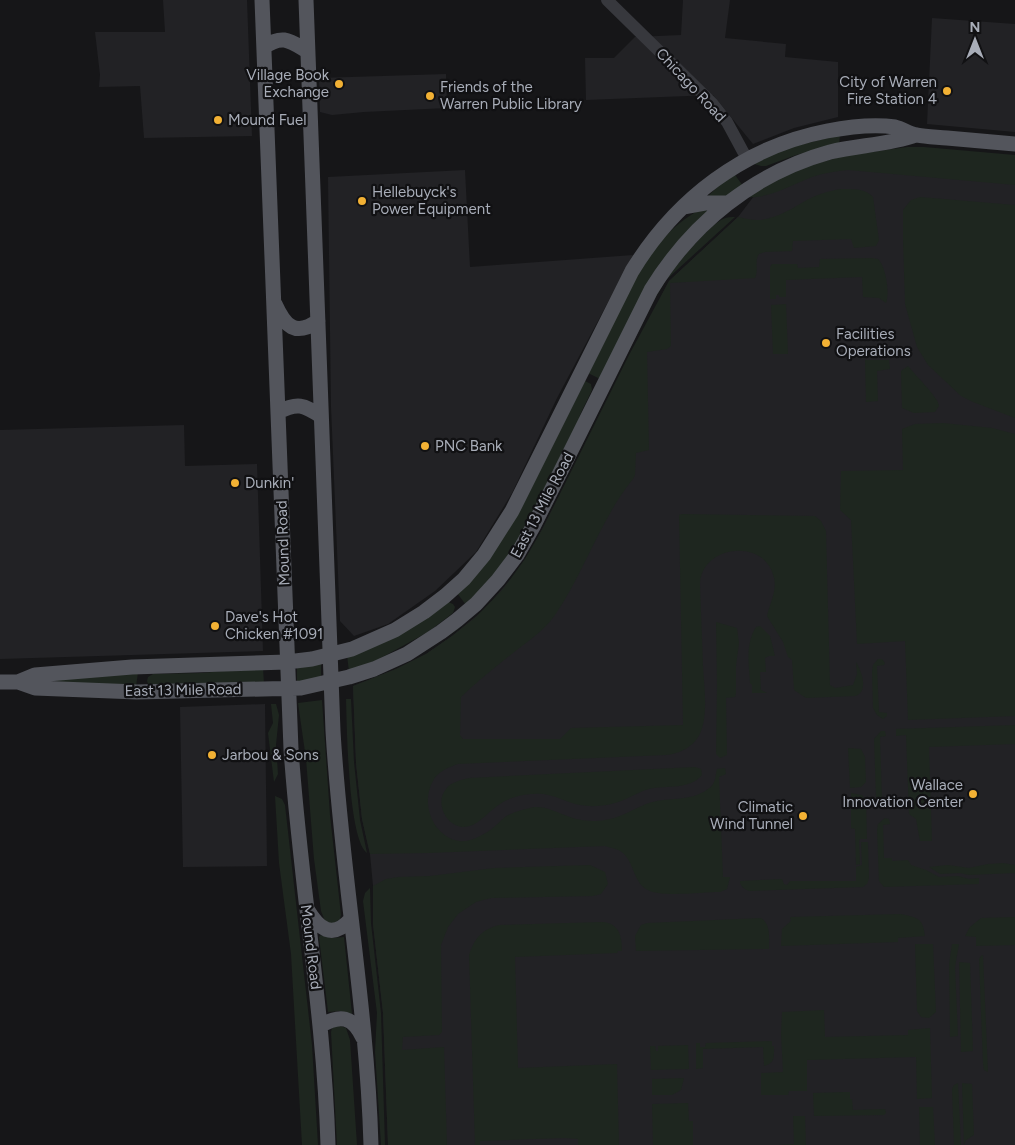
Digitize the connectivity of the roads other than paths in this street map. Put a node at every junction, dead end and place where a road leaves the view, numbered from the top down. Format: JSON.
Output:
{"nodes":[{"id":1,"x":262,"y":0,"type":"edge"},
{"id":2,"x":306,"y":0,"type":"edge"},
{"id":3,"x":607,"y":0,"type":"edge"},
{"id":4,"x":264,"y":47,"type":"junction"},
{"id":5,"x":307,"y":51,"type":"junction"},
{"id":6,"x":916,"y":135,"type":"junction"},
{"id":7,"x":1015,"y":144,"type":"edge"},
{"id":8,"x":747,"y":159,"type":"junction"},
{"id":9,"x":781,"y":170,"type":"junction"},
{"id":10,"x":728,"y":203,"type":"junction"},
{"id":11,"x":681,"y":207,"type":"junction"},
{"id":12,"x":274,"y":303,"type":"junction"},
{"id":13,"x":318,"y":321,"type":"junction"},
{"id":14,"x":579,"y":377,"type":"junction"},
{"id":15,"x":600,"y":393,"type":"junction"},
{"id":16,"x":278,"y":412,"type":"junction"},
{"id":17,"x":321,"y":416,"type":"junction"},
{"id":18,"x":445,"y":596,"type":"junction"},
{"id":19,"x":458,"y":620,"type":"junction"},
{"id":20,"x":330,"y":654,"type":"junction"},
{"id":21,"x":287,"y":662,"type":"junction"},
{"id":22,"x":197,"y":664,"type":"junction"},
{"id":23,"x":0,"y":682,"type":"edge"},
{"id":24,"x":18,"y":682,"type":"junction"},
{"id":25,"x":331,"y":682,"type":"junction"},
{"id":26,"x":288,"y":689,"type":"junction"},
{"id":27,"x":146,"y":692,"type":"junction"},
{"id":28,"x":306,"y":908,"type":"junction"},
{"id":29,"x":351,"y":919,"type":"junction"},
{"id":30,"x":320,"y":1026,"type":"junction"},
{"id":31,"x":365,"y":1042,"type":"junction"},
{"id":32,"x":328,"y":1145,"type":"edge"},
{"id":33,"x":371,"y":1145,"type":"edge"}],
"edges":[{"from":1,"to":4,"type":"main road","name":"Mound Road"},
{"from":2,"to":5,"type":"main road"},
{"from":3,"to":8,"type":"street","name":"Chicago Road"},
{"from":4,"to":5,"type":"main road"},
{"from":4,"to":12,"type":"main road","name":"Mound Road"},
{"from":5,"to":13,"type":"main road"},
{"from":6,"to":7,"type":"main road"},
{"from":6,"to":8,"type":"main road"},
{"from":6,"to":9,"type":"main road"},
{"from":8,"to":9,"type":"main road"},
{"from":8,"to":11,"type":"main road","name":"East 13 Mile Road"},
{"from":9,"to":10,"type":"main road","name":"East 13 Mile Road"},
{"from":10,"to":11,"type":"main road"},
{"from":10,"to":15,"type":"main road","name":"East 13 Mile Road"},
{"from":11,"to":14,"type":"main road","name":"East 13 Mile Road"},
{"from":12,"to":13,"type":"main road"},
{"from":12,"to":16,"type":"main road","name":"Mound Road"},
{"from":13,"to":17,"type":"main road"},
{"from":14,"to":15,"type":"main road"},
{"from":14,"to":18,"type":"main road","name":"East 13 Mile Road"},
{"from":15,"to":19,"type":"main road","name":"East 13 Mile Road"},
{"from":16,"to":17,"type":"main road"},
{"from":16,"to":21,"type":"main road","name":"Mound Road"},
{"from":17,"to":20,"type":"main road"},
{"from":18,"to":19,"type":"main road"},
{"from":18,"to":20,"type":"main road","name":"East 13 Mile Road"},
{"from":19,"to":25,"type":"main road","name":"East 13 Mile Road"},
{"from":20,"to":21,"type":"main road","name":"East 13 Mile Road"},
{"from":20,"to":25,"type":"main road"},
{"from":21,"to":22,"type":"main road","name":"East 13 Mile Road"},
{"from":21,"to":26,"type":"main road","name":"Mound Road"},
{"from":22,"to":24,"type":"main road","name":"East 13 Mile Road"},
{"from":22,"to":27,"type":"main road"},
{"from":23,"to":24,"type":"main road","name":"East 13 Mile Road"},
{"from":24,"to":27,"type":"main road","name":"East 13 Mile Road"},
{"from":25,"to":26,"type":"main road","name":"East 13 Mile Road"},
{"from":25,"to":29,"type":"main road"},
{"from":26,"to":27,"type":"main road","name":"East 13 Mile Road"},
{"from":26,"to":28,"type":"main road","name":"Mound Road"},
{"from":28,"to":29,"type":"main road"},
{"from":28,"to":30,"type":"main road","name":"Mound Road"},
{"from":29,"to":31,"type":"main road"},
{"from":30,"to":31,"type":"main road"},
{"from":30,"to":32,"type":"main road","name":"Mound Road"},
{"from":31,"to":33,"type":"main road"}]}
